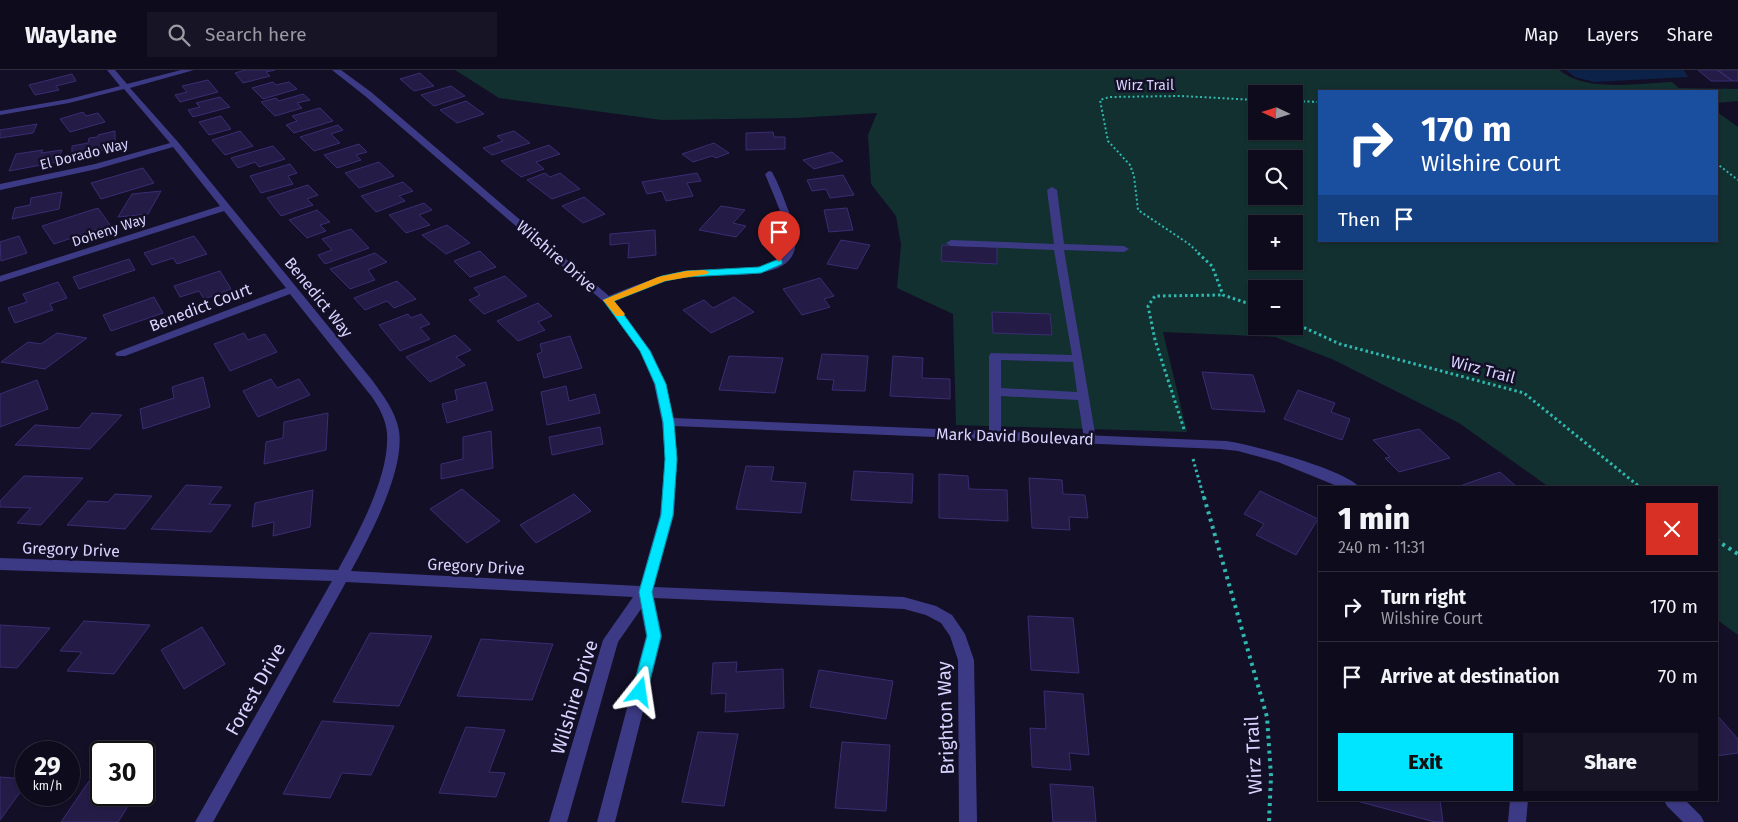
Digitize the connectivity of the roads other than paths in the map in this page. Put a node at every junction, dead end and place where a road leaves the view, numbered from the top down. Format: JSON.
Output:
{"nodes":[{"id":1,"x":111,"y":70,"type":"edge"},
{"id":2,"x":190,"y":70,"type":"edge"},
{"id":3,"x":336,"y":70,"type":"edge"},
{"id":4,"x":126,"y":87,"type":"junction"},
{"id":5,"x":0,"y":113,"type":"edge"},
{"id":6,"x":175,"y":144,"type":"junction"},
{"id":7,"x":769,"y":174,"type":"dead end"},
{"id":8,"x":0,"y":187,"type":"edge"},
{"id":9,"x":1052,"y":190,"type":"dead end"},
{"id":10,"x":226,"y":207,"type":"junction"},
{"id":11,"x":951,"y":243,"type":"dead end"},
{"id":12,"x":1059,"y":247,"type":"junction"},
{"id":13,"x":1124,"y":249,"type":"dead end"},
{"id":14,"x":0,"y":279,"type":"edge"},
{"id":15,"x":291,"y":290,"type":"junction"},
{"id":16,"x":608,"y":300,"type":"junction"},
{"id":17,"x":121,"y":354,"type":"dead end"},
{"id":18,"x":1078,"y":360,"type":"junction"},
{"id":19,"x":995,"y":392,"type":"junction"},
{"id":20,"x":1083,"y":396,"type":"junction"},
{"id":21,"x":668,"y":422,"type":"junction"},
{"id":22,"x":995,"y":435,"type":"junction"},
{"id":23,"x":1090,"y":439,"type":"junction"},
{"id":24,"x":1350,"y":486,"type":"edge"},
{"id":25,"x":0,"y":564,"type":"edge"},
{"id":26,"x":342,"y":576,"type":"junction"},
{"id":27,"x":645,"y":592,"type":"junction"},
{"id":28,"x":947,"y":617,"type":"joint"},
{"id":29,"x":1519,"y":801,"type":"edge"},
{"id":30,"x":1674,"y":801,"type":"edge"},
{"id":31,"x":204,"y":822,"type":"edge"},
{"id":32,"x":558,"y":822,"type":"edge"},
{"id":33,"x":606,"y":822,"type":"edge"},
{"id":34,"x":968,"y":822,"type":"edge"},
{"id":35,"x":1517,"y":822,"type":"edge"},
{"id":36,"x":1695,"y":822,"type":"edge"}],
"edges":[{"from":1,"to":4,"type":"street","name":"Benedict Way"},
{"from":2,"to":4,"type":"street"},
{"from":3,"to":16,"type":"street","name":"Wilshire Drive"},
{"from":4,"to":5,"type":"street"},
{"from":4,"to":6,"type":"street","name":"Benedict Way"},
{"from":6,"to":8,"type":"street","name":"El Dorado Way"},
{"from":6,"to":10,"type":"street","name":"Benedict Way"},
{"from":7,"to":16,"type":"street"},
{"from":9,"to":12,"type":"street"},
{"from":10,"to":14,"type":"street","name":"Doheny Way"},
{"from":10,"to":15,"type":"street","name":"Benedict Way"},
{"from":11,"to":12,"type":"street"},
{"from":12,"to":13,"type":"street"},
{"from":12,"to":18,"type":"street"},
{"from":15,"to":17,"type":"street","name":"Benedict Court"},
{"from":15,"to":26,"type":"street","name":"Benedict Way"},
{"from":16,"to":21,"type":"street","name":"Wilshire Drive"},
{"from":18,"to":19,"type":"street"},
{"from":18,"to":20,"type":"street"},
{"from":19,"to":20,"type":"street"},
{"from":19,"to":22,"type":"street"},
{"from":20,"to":23,"type":"street"},
{"from":21,"to":22,"type":"street","name":"Mark David Boulevard"},
{"from":21,"to":27,"type":"street","name":"Wilshire Drive"},
{"from":22,"to":23,"type":"street","name":"Mark David Boulevard"},
{"from":23,"to":24,"type":"street","name":"Mark David Boulevard"},
{"from":25,"to":26,"type":"street","name":"Gregory Drive"},
{"from":26,"to":27,"type":"street","name":"Gregory Drive"},
{"from":26,"to":31,"type":"street","name":"Forest Drive"},
{"from":27,"to":28,"type":"street","name":"Gregory Drive"},
{"from":27,"to":32,"type":"street","name":"Wilshire Drive"},
{"from":27,"to":33,"type":"street","name":"Wilshire Drive"},
{"from":28,"to":34,"type":"street","name":"Brighton Way"},
{"from":29,"to":35,"type":"street"},
{"from":30,"to":36,"type":"street"}]}
